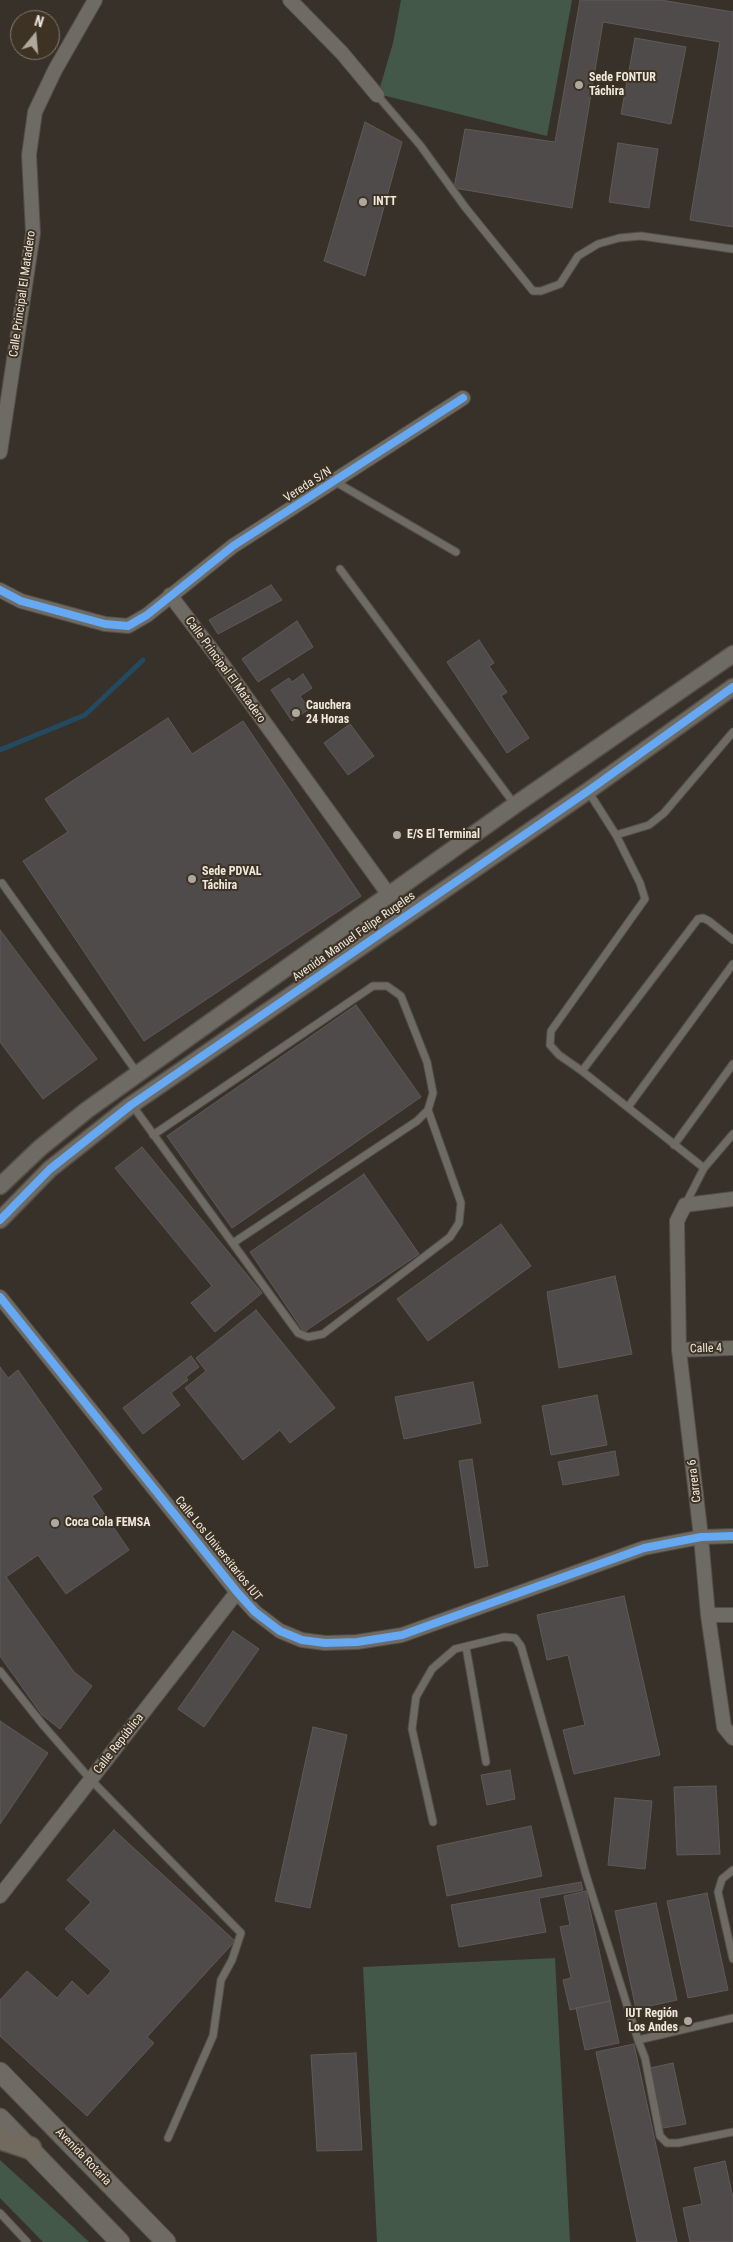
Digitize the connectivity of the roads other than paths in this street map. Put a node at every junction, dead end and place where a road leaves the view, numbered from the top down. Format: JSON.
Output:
{"nodes":[{"id":1,"x":95,"y":0,"type":"edge"},
{"id":2,"x":290,"y":0,"type":"edge"},
{"id":3,"x":377,"y":95,"type":"joint"},
{"id":4,"x":733,"y":249,"type":"edge"},
{"id":5,"x":463,"y":398,"type":"dead end"},
{"id":6,"x":0,"y":452,"type":"edge"},
{"id":7,"x":334,"y":482,"type":"junction"},
{"id":8,"x":456,"y":552,"type":"dead end"},
{"id":9,"x":340,"y":569,"type":"dead end"},
{"id":10,"x":0,"y":590,"type":"edge"},
{"id":11,"x":170,"y":595,"type":"junction"},
{"id":12,"x":733,"y":654,"type":"edge"},
{"id":13,"x":733,"y":687,"type":"edge"},
{"id":14,"x":733,"y":732,"type":"edge"},
{"id":15,"x":588,"y":791,"type":"junction"},
{"id":16,"x":515,"y":805,"type":"junction"},
{"id":17,"x":616,"y":835,"type":"junction"},
{"id":18,"x":2,"y":883,"type":"dead end"},
{"id":19,"x":389,"y":895,"type":"junction"},
{"id":20,"x":733,"y":940,"type":"edge"},
{"id":21,"x":733,"y":964,"type":"edge"},
{"id":22,"x":733,"y":1064,"type":"edge"},
{"id":23,"x":582,"y":1070,"type":"junction"},
{"id":24,"x":138,"y":1074,"type":"junction"},
{"id":25,"x":132,"y":1105,"type":"junction"},
{"id":26,"x":628,"y":1107,"type":"junction"},
{"id":27,"x":428,"y":1110,"type":"junction"},
{"id":28,"x":733,"y":1134,"type":"edge"},
{"id":29,"x":153,"y":1135,"type":"junction"},
{"id":30,"x":725,"y":1144,"type":"junction"},
{"id":31,"x":674,"y":1145,"type":"junction"},
{"id":32,"x":733,"y":1147,"type":"edge"},
{"id":33,"x":704,"y":1168,"type":"junction"},
{"id":34,"x":0,"y":1186,"type":"edge"},
{"id":35,"x":733,"y":1199,"type":"edge"},
{"id":36,"x":685,"y":1205,"type":"junction"},
{"id":37,"x":0,"y":1220,"type":"edge"},
{"id":38,"x":233,"y":1243,"type":"junction"},
{"id":39,"x":0,"y":1297,"type":"edge"},
{"id":40,"x":733,"y":1348,"type":"edge"},
{"id":41,"x":679,"y":1350,"type":"junction"},
{"id":42,"x":733,"y":1536,"type":"edge"},
{"id":43,"x":701,"y":1537,"type":"junction"},
{"id":44,"x":236,"y":1592,"type":"junction"},
{"id":45,"x":708,"y":1615,"type":"junction"},
{"id":46,"x":733,"y":1615,"type":"edge"},
{"id":47,"x":466,"y":1647,"type":"junction"},
{"id":48,"x":0,"y":1670,"type":"edge"},
{"id":49,"x":733,"y":1738,"type":"edge"},
{"id":50,"x":486,"y":1762,"type":"dead end"},
{"id":51,"x":91,"y":1780,"type":"junction"},
{"id":52,"x":433,"y":1822,"type":"dead end"},
{"id":53,"x":733,"y":1870,"type":"edge"},
{"id":54,"x":0,"y":1896,"type":"edge"},
{"id":55,"x":733,"y":1960,"type":"edge"},
{"id":56,"x":733,"y":2018,"type":"edge"},
{"id":57,"x":638,"y":2040,"type":"junction"},
{"id":58,"x":0,"y":2072,"type":"edge"},
{"id":59,"x":0,"y":2118,"type":"edge"},
{"id":60,"x":733,"y":2132,"type":"edge"},
{"id":61,"x":0,"y":2138,"type":"edge"},
{"id":62,"x":168,"y":2138,"type":"dead end"},
{"id":63,"x":30,"y":2148,"type":"junction"},
{"id":64,"x":0,"y":2213,"type":"edge"},
{"id":65,"x":27,"y":2242,"type":"edge"},
{"id":66,"x":120,"y":2242,"type":"edge"},
{"id":67,"x":166,"y":2242,"type":"edge"}],
"edges":[{"from":1,"to":6,"type":"street","name":"Calle Principal El Matadero"},
{"from":2,"to":3,"type":"street"},
{"from":3,"to":4,"type":"lane"},
{"from":5,"to":7,"type":"street","name":"Vereda S/N"},
{"from":7,"to":8,"type":"lane"},
{"from":7,"to":11,"type":"street","name":"Vereda S/N"},
{"from":9,"to":16,"type":"lane"},
{"from":10,"to":11,"type":"street"},
{"from":11,"to":19,"type":"street","name":"Calle Principal El Matadero"},
{"from":12,"to":16,"type":"street","name":"Avenida Manuel Felipe Rugeles"},
{"from":13,"to":15,"type":"street","name":"Avenida Manuel Felipe Rugeles"},
{"from":14,"to":17,"type":"lane"},
{"from":15,"to":17,"type":"lane"},
{"from":15,"to":25,"type":"street","name":"Avenida Manuel Felipe Rugeles"},
{"from":16,"to":19,"type":"street","name":"Avenida Manuel Felipe Rugeles"},
{"from":17,"to":23,"type":"lane"},
{"from":18,"to":24,"type":"lane"},
{"from":19,"to":24,"type":"street","name":"Avenida Manuel Felipe Rugeles"},
{"from":20,"to":23,"type":"lane"},
{"from":21,"to":26,"type":"lane"},
{"from":22,"to":31,"type":"lane"},
{"from":23,"to":26,"type":"lane"},
{"from":24,"to":34,"type":"street","name":"Avenida Manuel Felipe Rugeles"},
{"from":25,"to":29,"type":"lane"},
{"from":25,"to":37,"type":"street","name":"Avenida Manuel Felipe Rugeles"},
{"from":26,"to":31,"type":"lane"},
{"from":27,"to":29,"type":"lane"},
{"from":27,"to":38,"type":"lane"},
{"from":27,"to":38,"type":"lane"},
{"from":28,"to":30,"type":"lane"},
{"from":29,"to":38,"type":"lane"},
{"from":30,"to":32,"type":"lane"},
{"from":30,"to":33,"type":"lane"},
{"from":31,"to":33,"type":"lane"},
{"from":33,"to":36,"type":"lane"},
{"from":35,"to":36,"type":"street"},
{"from":36,"to":41,"type":"street","name":"Carrera 6"},
{"from":39,"to":44,"type":"street","name":"Calle Los Universitarios IUT"},
{"from":40,"to":41,"type":"street","name":"Calle 4"},
{"from":41,"to":43,"type":"street","name":"Carrera 6"},
{"from":42,"to":43,"type":"street","name":"Calle Los Universitarios IUT"},
{"from":43,"to":44,"type":"street","name":"Calle Los Universitarios IUT"},
{"from":43,"to":45,"type":"street","name":"Carrera 6"},
{"from":44,"to":51,"type":"street","name":"Calle República"},
{"from":45,"to":46,"type":"street"},
{"from":45,"to":49,"type":"street","name":"Carrera 6"},
{"from":47,"to":50,"type":"lane"},
{"from":47,"to":52,"type":"lane"},
{"from":47,"to":57,"type":"lane"},
{"from":48,"to":51,"type":"lane"},
{"from":51,"to":54,"type":"street","name":"Calle República"},
{"from":51,"to":62,"type":"lane"},
{"from":53,"to":55,"type":"lane"},
{"from":56,"to":57,"type":"lane"},
{"from":57,"to":60,"type":"lane"},
{"from":58,"to":67,"type":"main road","name":"Avenida Rotaria"},
{"from":59,"to":63,"type":"main road"},
{"from":61,"to":63,"type":"highway"},
{"from":63,"to":66,"type":"main road"},
{"from":64,"to":65,"type":"lane"}]}
